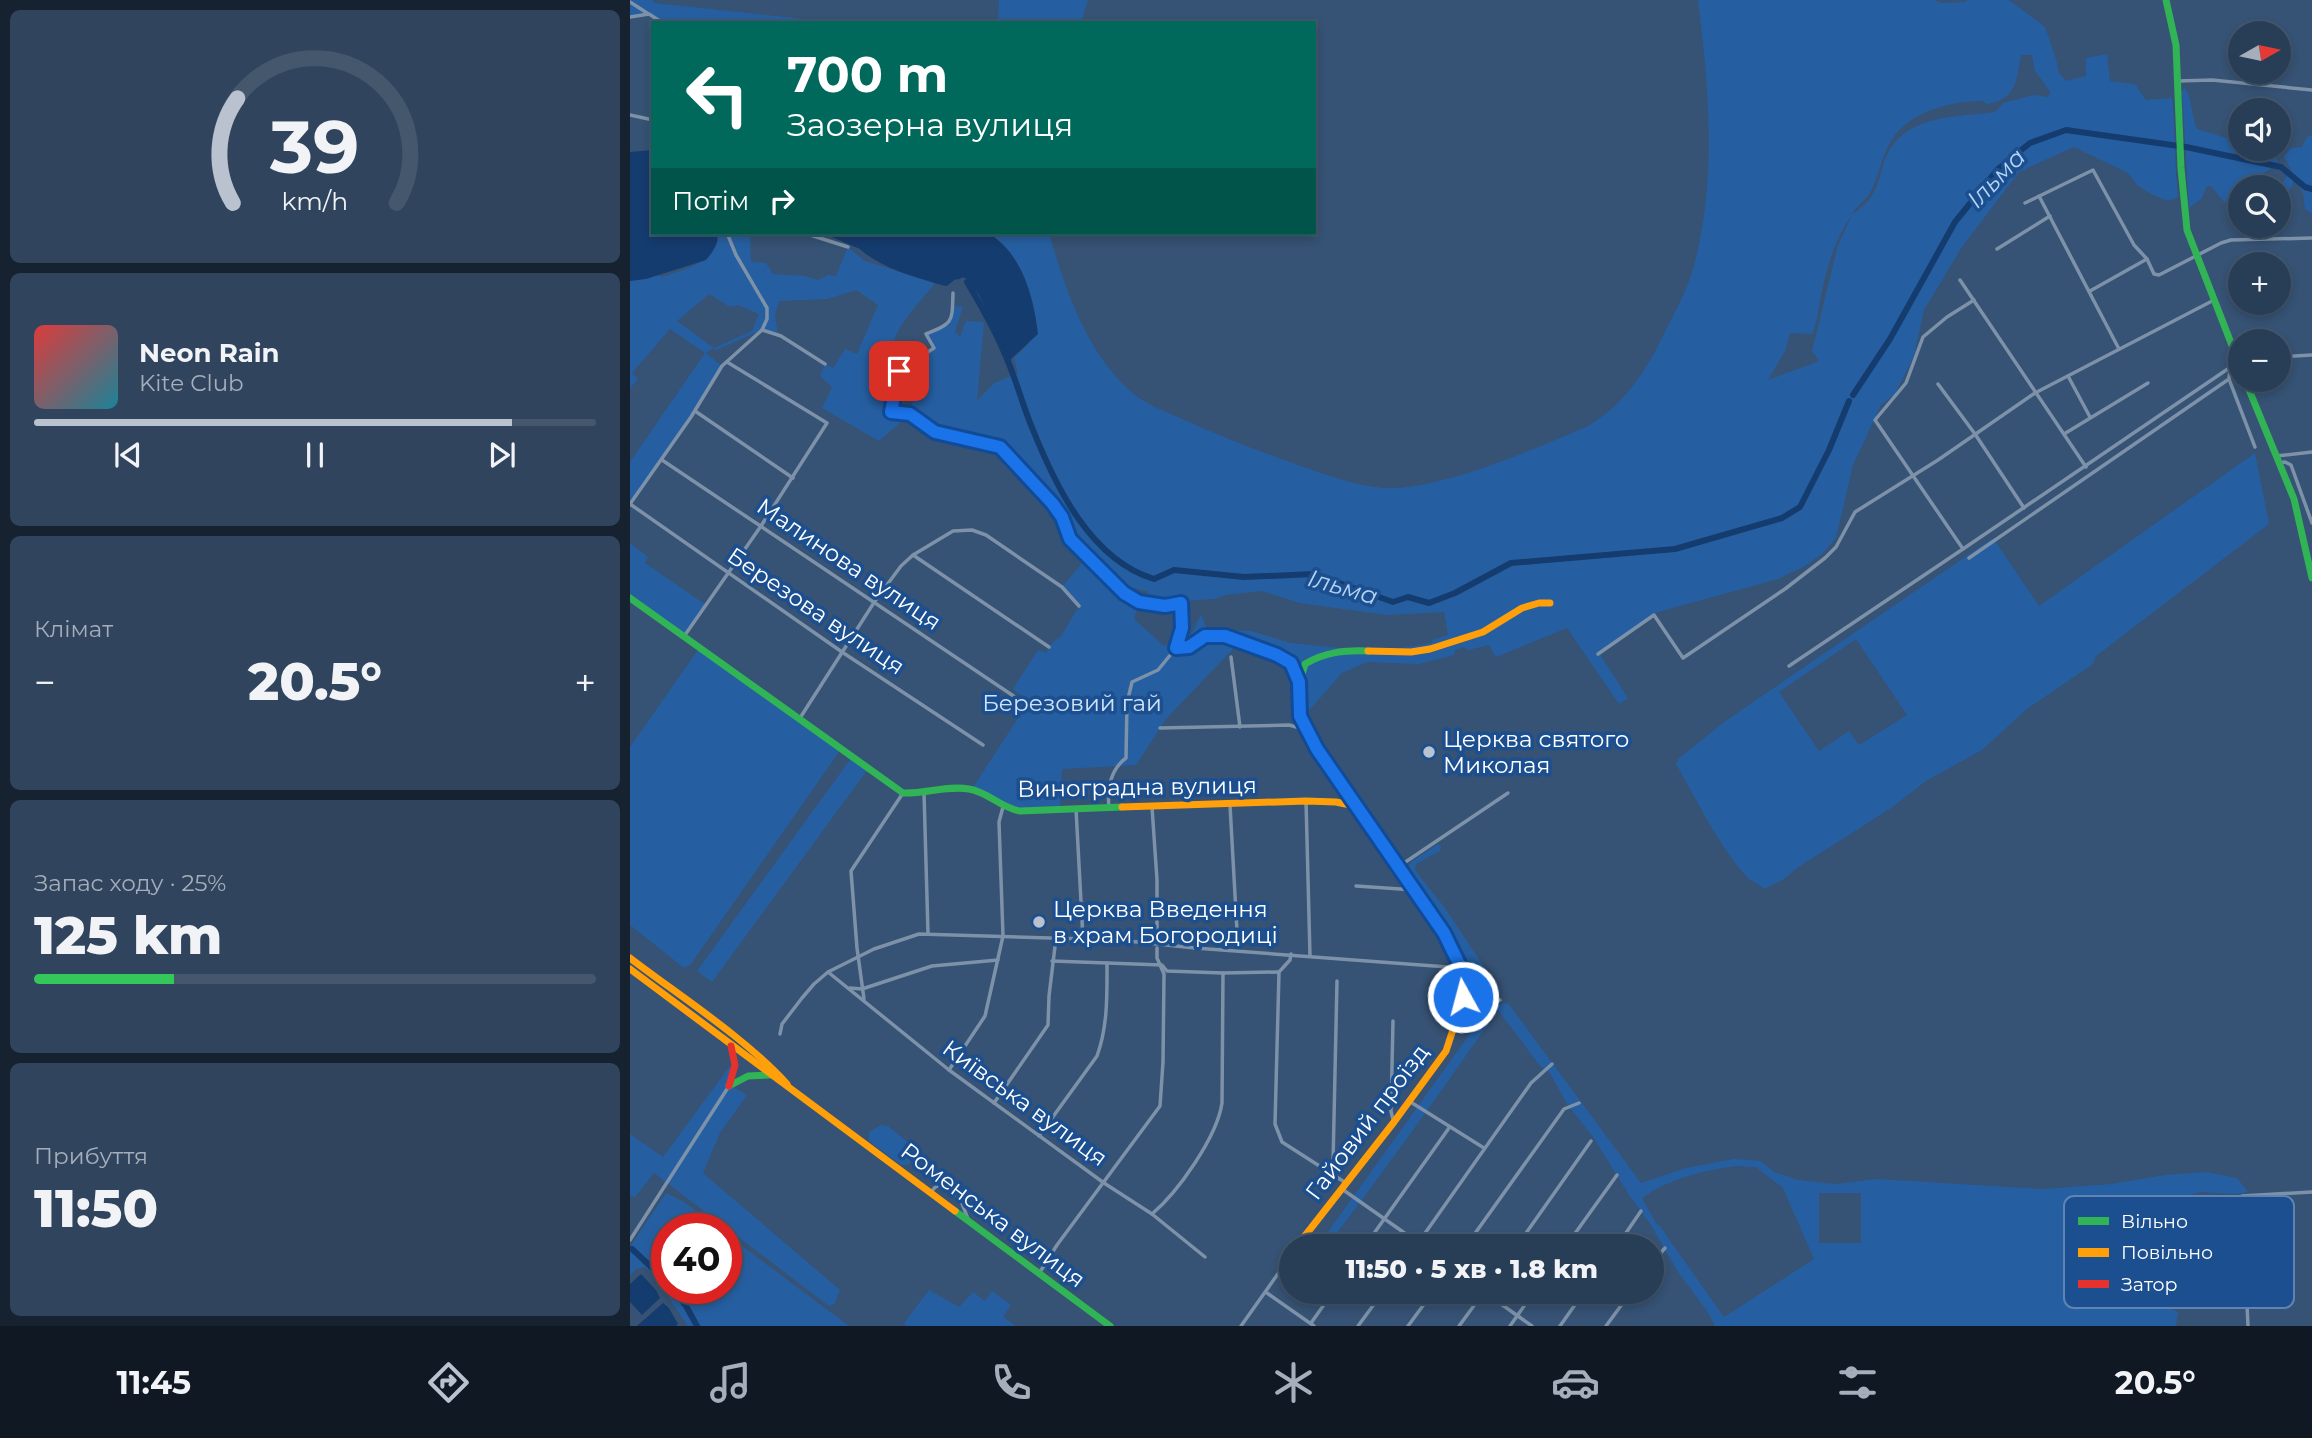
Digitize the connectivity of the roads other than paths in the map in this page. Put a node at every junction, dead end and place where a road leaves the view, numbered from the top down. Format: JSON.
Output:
{"nodes":[{"id":1,"x":2166,"y":0,"type":"edge"},
{"id":2,"x":630,"y":2,"type":"edge"},
{"id":3,"x":649,"y":14,"type":"junction"},
{"id":4,"x":630,"y":17,"type":"edge"},
{"id":5,"x":660,"y":21,"type":"edge"},
{"id":6,"x":2177,"y":81,"type":"junction"},
{"id":7,"x":2312,"y":90,"type":"edge"},
{"id":8,"x":630,"y":115,"type":"edge"},
{"id":9,"x":651,"y":120,"type":"edge"},
{"id":10,"x":2039,"y":196,"type":"junction"},
{"id":11,"x":2025,"y":203,"type":"dead end"},
{"id":12,"x":2050,"y":216,"type":"junction"},
{"id":13,"x":728,"y":235,"type":"edge"},
{"id":14,"x":810,"y":235,"type":"edge"},
{"id":15,"x":2312,"y":238,"type":"edge"},
{"id":16,"x":848,"y":247,"type":"dead end"},
{"id":17,"x":1997,"y":249,"type":"dead end"},
{"id":18,"x":2197,"y":255,"type":"junction"},
{"id":19,"x":2147,"y":260,"type":"junction"},
{"id":20,"x":1960,"y":280,"type":"dead end"},
{"id":21,"x":2090,"y":291,"type":"junction"},
{"id":22,"x":953,"y":293,"type":"dead end"},
{"id":23,"x":1974,"y":300,"type":"junction"},
{"id":24,"x":2214,"y":300,"type":"junction"},
{"id":25,"x":762,"y":330,"type":"junction"},
{"id":26,"x":2228,"y":334,"type":"edge"},
{"id":27,"x":2119,"y":349,"type":"junction"},
{"id":28,"x":2312,"y":355,"type":"edge"},
{"id":29,"x":2291,"y":357,"type":"edge"},
{"id":30,"x":727,"y":362,"type":"junction"},
{"id":31,"x":825,"y":364,"type":"dead end"},
{"id":32,"x":2228,"y":370,"type":"edge"},
{"id":33,"x":2068,"y":376,"type":"junction"},
{"id":34,"x":2228,"y":380,"type":"edge"},
{"id":35,"x":2148,"y":383,"type":"dead end"},
{"id":36,"x":1938,"y":384,"type":"dead end"},
{"id":37,"x":2234,"y":392,"type":"edge"},
{"id":38,"x":2250,"y":392,"type":"edge"},
{"id":39,"x":2035,"y":393,"type":"junction"},
{"id":40,"x":695,"y":411,"type":"junction"},
{"id":41,"x":2090,"y":417,"type":"junction"},
{"id":42,"x":1975,"y":433,"type":"junction"},
{"id":43,"x":2064,"y":434,"type":"junction"},
{"id":44,"x":2255,"y":447,"type":"dead end"},
{"id":45,"x":2312,"y":452,"type":"edge"},
{"id":46,"x":663,"y":460,"type":"junction"},
{"id":47,"x":2276,"y":460,"type":"junction"},
{"id":48,"x":2086,"y":467,"type":"junction"},
{"id":49,"x":1913,"y":475,"type":"junction"},
{"id":50,"x":793,"y":478,"type":"junction"},
{"id":51,"x":630,"y":504,"type":"edge"},
{"id":52,"x":2024,"y":508,"type":"junction"},
{"id":53,"x":2312,"y":523,"type":"edge"},
{"id":54,"x":761,"y":526,"type":"junction"},
{"id":55,"x":1963,"y":549,"type":"junction"},
{"id":56,"x":914,"y":555,"type":"junction"},
{"id":57,"x":1969,"y":558,"type":"dead end"},
{"id":58,"x":728,"y":573,"type":"junction"},
{"id":59,"x":2312,"y":578,"type":"edge"},
{"id":60,"x":630,"y":597,"type":"edge"},
{"id":61,"x":875,"y":601,"type":"junction"},
{"id":62,"x":1549,"y":603,"type":"dead end"},
{"id":63,"x":1079,"y":606,"type":"dead end"},
{"id":64,"x":685,"y":635,"type":"dead end"},
{"id":65,"x":1049,"y":647,"type":"dead end"},
{"id":66,"x":1176,"y":648,"type":"junction"},
{"id":67,"x":842,"y":652,"type":"junction"},
{"id":68,"x":1598,"y":654,"type":"dead end"},
{"id":69,"x":1231,"y":657,"type":"dead end"},
{"id":70,"x":1789,"y":666,"type":"dead end"},
{"id":71,"x":1299,"y":682,"type":"junction"},
{"id":72,"x":1015,"y":698,"type":"dead end"},
{"id":73,"x":800,"y":718,"type":"junction"},
{"id":74,"x":1240,"y":727,"type":"junction"},
{"id":75,"x":1160,"y":728,"type":"dead end"},
{"id":76,"x":1309,"y":731,"type":"junction"},
{"id":77,"x":983,"y":745,"type":"dead end"},
{"id":78,"x":903,"y":793,"type":"junction"},
{"id":79,"x":924,"y":793,"type":"junction"},
{"id":80,"x":1508,"y":793,"type":"dead end"},
{"id":81,"x":1306,"y":802,"type":"junction"},
{"id":82,"x":1230,"y":805,"type":"junction"},
{"id":83,"x":1356,"y":806,"type":"junction"},
{"id":84,"x":1003,"y":807,"type":"junction"},
{"id":85,"x":1152,"y":807,"type":"junction"},
{"id":86,"x":1109,"y":808,"type":"junction"},
{"id":87,"x":1076,"y":809,"type":"junction"},
{"id":88,"x":1398,"y":867,"type":"junction"},
{"id":89,"x":1356,"y":886,"type":"dead end"},
{"id":90,"x":1415,"y":890,"type":"junction"},
{"id":91,"x":928,"y":933,"type":"junction"},
{"id":92,"x":1003,"y":936,"type":"junction"},
{"id":93,"x":1056,"y":938,"type":"junction"},
{"id":94,"x":1083,"y":939,"type":"junction"},
{"id":95,"x":1157,"y":946,"type":"junction"},
{"id":96,"x":1238,"y":950,"type":"junction"},
{"id":97,"x":1291,"y":954,"type":"junction"},
{"id":98,"x":859,"y":956,"type":"junction"},
{"id":99,"x":1310,"y":956,"type":"junction"},
{"id":100,"x":630,"y":958,"type":"edge"},
{"id":101,"x":998,"y":960,"type":"junction"},
{"id":102,"x":1052,"y":961,"type":"junction"},
{"id":103,"x":1107,"y":963,"type":"junction"},
{"id":104,"x":1162,"y":965,"type":"junction"},
{"id":105,"x":1461,"y":968,"type":"junction"},
{"id":106,"x":630,"y":969,"type":"edge"},
{"id":107,"x":828,"y":972,"type":"junction"},
{"id":108,"x":1279,"y":972,"type":"junction"},
{"id":109,"x":1223,"y":973,"type":"junction"},
{"id":110,"x":1337,"y":981,"type":"dead end"},
{"id":111,"x":848,"y":988,"type":"junction"},
{"id":112,"x":862,"y":989,"type":"junction"},
{"id":113,"x":1500,"y":1000,"type":"dead end"},
{"id":114,"x":864,"y":1001,"type":"junction"},
{"id":115,"x":1458,"y":1016,"type":"junction"},
{"id":116,"x":1393,"y":1020,"type":"dead end"},
{"id":117,"x":780,"y":1034,"type":"dead end"},
{"id":118,"x":731,"y":1044,"type":"junction"},
{"id":119,"x":1552,"y":1065,"type":"dead end"},
{"id":120,"x":950,"y":1070,"type":"junction"},
{"id":121,"x":771,"y":1075,"type":"junction"},
{"id":122,"x":729,"y":1086,"type":"junction"},
{"id":123,"x":790,"y":1088,"type":"junction"},
{"id":124,"x":1409,"y":1101,"type":"junction"},
{"id":125,"x":994,"y":1102,"type":"junction"},
{"id":126,"x":1579,"y":1103,"type":"dead end"},
{"id":127,"x":1394,"y":1122,"type":"junction"},
{"id":128,"x":1449,"y":1128,"type":"junction"},
{"id":129,"x":1040,"y":1136,"type":"junction"},
{"id":130,"x":1591,"y":1141,"type":"dead end"},
{"id":131,"x":1484,"y":1148,"type":"junction"},
{"id":132,"x":1336,"y":1174,"type":"junction"},
{"id":133,"x":1616,"y":1175,"type":"dead end"},
{"id":134,"x":1104,"y":1183,"type":"junction"},
{"id":135,"x":1344,"y":1186,"type":"junction"},
{"id":136,"x":2312,"y":1192,"type":"edge"},
{"id":137,"x":931,"y":1193,"type":"junction"},
{"id":138,"x":2242,"y":1196,"type":"edge"},
{"id":139,"x":1641,"y":1211,"type":"dead end"},
{"id":140,"x":1152,"y":1214,"type":"junction"},
{"id":141,"x":1384,"y":1218,"type":"junction"},
{"id":142,"x":969,"y":1221,"type":"junction"},
{"id":143,"x":1306,"y":1234,"type":"edge"},
{"id":144,"x":1373,"y":1234,"type":"edge"},
{"id":145,"x":1405,"y":1234,"type":"edge"},
{"id":146,"x":1426,"y":1234,"type":"edge"},
{"id":147,"x":1475,"y":1234,"type":"edge"},
{"id":148,"x":1525,"y":1234,"type":"edge"},
{"id":149,"x":1574,"y":1234,"type":"edge"},
{"id":150,"x":1625,"y":1234,"type":"edge"},
{"id":151,"x":630,"y":1240,"type":"edge"},
{"id":152,"x":1205,"y":1257,"type":"dead end"},
{"id":153,"x":1039,"y":1274,"type":"junction"},
{"id":154,"x":1279,"y":1274,"type":"edge"},
{"id":155,"x":1266,"y":1293,"type":"junction"},
{"id":156,"x":1325,"y":1304,"type":"edge"},
{"id":157,"x":1374,"y":1304,"type":"edge"},
{"id":158,"x":1424,"y":1304,"type":"edge"},
{"id":159,"x":1476,"y":1304,"type":"edge"},
{"id":160,"x":1502,"y":1304,"type":"edge"},
{"id":161,"x":1526,"y":1304,"type":"edge"},
{"id":162,"x":1576,"y":1304,"type":"edge"},
{"id":163,"x":1622,"y":1304,"type":"edge"},
{"id":164,"x":2248,"y":1308,"type":"edge"},
{"id":165,"x":1518,"y":1315,"type":"junction"},
{"id":166,"x":1312,"y":1325,"type":"edge"},
{"id":167,"x":1110,"y":1326,"type":"edge"},
{"id":168,"x":1241,"y":1326,"type":"edge"},
{"id":169,"x":1358,"y":1326,"type":"edge"},
{"id":170,"x":1408,"y":1326,"type":"edge"},
{"id":171,"x":1460,"y":1326,"type":"edge"},
{"id":172,"x":1510,"y":1326,"type":"edge"},
{"id":173,"x":1532,"y":1326,"type":"edge"},
{"id":174,"x":1560,"y":1326,"type":"edge"},
{"id":175,"x":1606,"y":1326,"type":"edge"},
{"id":176,"x":2249,"y":1326,"type":"edge"}],
"edges":[{"from":1,"to":6,"type":"street"},
{"from":2,"to":3,"type":"street"},
{"from":3,"to":4,"type":"street"},
{"from":3,"to":5,"type":"street"},
{"from":6,"to":7,"type":"street"},
{"from":6,"to":18,"type":"street"},
{"from":8,"to":9,"type":"street"},
{"from":10,"to":11,"type":"street"},
{"from":10,"to":12,"type":"street"},
{"from":10,"to":19,"type":"street"},
{"from":12,"to":17,"type":"street"},
{"from":12,"to":21,"type":"street"},
{"from":13,"to":25,"type":"street"},
{"from":14,"to":16,"type":"street"},
{"from":15,"to":18,"type":"street"},
{"from":18,"to":19,"type":"street"},
{"from":18,"to":24,"type":"street"},
{"from":19,"to":21,"type":"street"},
{"from":20,"to":23,"type":"street"},
{"from":21,"to":27,"type":"street"},
{"from":22,"to":66,"type":"street"},
{"from":23,"to":39,"type":"street"},
{"from":23,"to":49,"type":"street"},
{"from":24,"to":26,"type":"street"},
{"from":24,"to":27,"type":"street"},
{"from":25,"to":30,"type":"street"},
{"from":25,"to":31,"type":"street"},
{"from":27,"to":33,"type":"street"},
{"from":28,"to":29,"type":"street"},
{"from":30,"to":40,"type":"street"},
{"from":30,"to":50,"type":"street"},
{"from":32,"to":48,"type":"street"},
{"from":33,"to":39,"type":"street"},
{"from":33,"to":41,"type":"street"},
{"from":34,"to":57,"type":"street"},
{"from":35,"to":41,"type":"street"},
{"from":36,"to":42,"type":"street"},
{"from":37,"to":44,"type":"street"},
{"from":38,"to":47,"type":"street"},
{"from":39,"to":42,"type":"street"},
{"from":39,"to":43,"type":"street"},
{"from":40,"to":46,"type":"street"},
{"from":40,"to":50,"type":"street"},
{"from":41,"to":43,"type":"street"},
{"from":42,"to":49,"type":"street"},
{"from":42,"to":52,"type":"street"},
{"from":43,"to":48,"type":"street"},
{"from":45,"to":47,"type":"street"},
{"from":46,"to":51,"type":"street"},
{"from":46,"to":54,"type":"street","name":"Малинова вулиця"},
{"from":47,"to":53,"type":"street"},
{"from":47,"to":59,"type":"street"},
{"from":48,"to":52,"type":"street"},
{"from":49,"to":55,"type":"street"},
{"from":49,"to":68,"type":"street"},
{"from":50,"to":54,"type":"street"},
{"from":51,"to":58,"type":"street","name":"Березова вулиця"},
{"from":52,"to":55,"type":"street"},
{"from":54,"to":58,"type":"street"},
{"from":54,"to":61,"type":"street","name":"Малинова вулиця"},
{"from":55,"to":70,"type":"street"},
{"from":56,"to":61,"type":"street"},
{"from":56,"to":63,"type":"street"},
{"from":56,"to":65,"type":"street"},
{"from":58,"to":64,"type":"street"},
{"from":58,"to":67,"type":"street","name":"Березова вулиця"},
{"from":60,"to":73,"type":"street"},
{"from":61,"to":67,"type":"street"},
{"from":61,"to":72,"type":"street","name":"Малинова вулиця"},
{"from":62,"to":71,"type":"street"},
{"from":66,"to":71,"type":"street"},
{"from":66,"to":86,"type":"street"},
{"from":67,"to":73,"type":"street"},
{"from":67,"to":77,"type":"street","name":"Березова вулиця"},
{"from":69,"to":74,"type":"street"},
{"from":71,"to":76,"type":"street"},
{"from":73,"to":78,"type":"street"},
{"from":74,"to":75,"type":"street"},
{"from":74,"to":76,"type":"street"},
{"from":76,"to":83,"type":"street"},
{"from":78,"to":79,"type":"street","name":"Виноградна вулиця"},
{"from":78,"to":98,"type":"street"},
{"from":79,"to":84,"type":"street","name":"Виноградна вулиця"},
{"from":79,"to":91,"type":"street"},
{"from":80,"to":88,"type":"street"},
{"from":81,"to":82,"type":"street","name":"Виноградна вулиця"},
{"from":81,"to":83,"type":"street","name":"Виноградна вулиця"},
{"from":81,"to":99,"type":"street"},
{"from":82,"to":85,"type":"street","name":"Виноградна вулиця"},
{"from":82,"to":96,"type":"street"},
{"from":83,"to":88,"type":"street"},
{"from":84,"to":87,"type":"street","name":"Виноградна вулиця"},
{"from":84,"to":92,"type":"street"},
{"from":85,"to":86,"type":"street","name":"Виноградна вулиця"},
{"from":85,"to":95,"type":"street"},
{"from":86,"to":87,"type":"street","name":"Виноградна вулиця"},
{"from":87,"to":94,"type":"street"},
{"from":88,"to":90,"type":"street"},
{"from":89,"to":90,"type":"street"},
{"from":90,"to":105,"type":"street"},
{"from":91,"to":92,"type":"street"},
{"from":91,"to":98,"type":"street"},
{"from":92,"to":93,"type":"street"},
{"from":92,"to":101,"type":"street"},
{"from":93,"to":94,"type":"street"},
{"from":93,"to":102,"type":"street"},
{"from":94,"to":95,"type":"street"},
{"from":95,"to":96,"type":"street"},
{"from":95,"to":104,"type":"street"},
{"from":96,"to":97,"type":"street"},
{"from":97,"to":99,"type":"street"},
{"from":97,"to":108,"type":"street"},
{"from":98,"to":107,"type":"street"},
{"from":98,"to":112,"type":"street"},
{"from":99,"to":105,"type":"street"},
{"from":100,"to":123,"type":"street"},
{"from":101,"to":112,"type":"street"},
{"from":101,"to":120,"type":"street"},
{"from":102,"to":103,"type":"street"},
{"from":102,"to":125,"type":"street"},
{"from":103,"to":104,"type":"street"},
{"from":103,"to":129,"type":"street"},
{"from":104,"to":109,"type":"street"},
{"from":104,"to":134,"type":"street"},
{"from":105,"to":115,"type":"street","name":"Гайовий проїзд"},
{"from":106,"to":118,"type":"street"},
{"from":107,"to":111,"type":"street","name":"Київська вулиця"},
{"from":107,"to":117,"type":"street"},
{"from":108,"to":109,"type":"street"},
{"from":108,"to":132,"type":"street"},
{"from":109,"to":140,"type":"street"},
{"from":110,"to":132,"type":"street"},
{"from":111,"to":112,"type":"street"},
{"from":111,"to":114,"type":"street","name":"Київська вулиця"},
{"from":112,"to":114,"type":"street"},
{"from":113,"to":115,"type":"street"},
{"from":114,"to":120,"type":"street","name":"Київська вулиця"},
{"from":115,"to":124,"type":"street","name":"Гайовий проїзд"},
{"from":116,"to":127,"type":"street"},
{"from":118,"to":121,"type":"street"},
{"from":118,"to":122,"type":"street"},
{"from":119,"to":131,"type":"street"},
{"from":120,"to":125,"type":"street","name":"Київська вулиця"},
{"from":121,"to":122,"type":"street"},
{"from":121,"to":123,"type":"street"},
{"from":122,"to":151,"type":"street"},
{"from":123,"to":137,"type":"street","name":"Роменська вулиця"},
{"from":124,"to":127,"type":"street","name":"Гайовий проїзд"},
{"from":124,"to":128,"type":"street"},
{"from":125,"to":129,"type":"street","name":"Київська вулиця"},
{"from":126,"to":147,"type":"street"},
{"from":127,"to":135,"type":"street","name":"Гайовий проїзд"},
{"from":128,"to":131,"type":"street"},
{"from":128,"to":141,"type":"street"},
{"from":129,"to":134,"type":"street","name":"Київська вулиця"},
{"from":130,"to":148,"type":"street"},
{"from":131,"to":146,"type":"street"},
{"from":132,"to":135,"type":"street"},
{"from":133,"to":149,"type":"street"},
{"from":134,"to":140,"type":"street","name":"Київська вулиця"},
{"from":134,"to":153,"type":"street"},
{"from":135,"to":141,"type":"street"},
{"from":135,"to":143,"type":"street","name":"Гайовий проїзд"},
{"from":136,"to":138,"type":"street"},
{"from":137,"to":142,"type":"street","name":"Роменська вулиця"},
{"from":137,"to":142,"type":"street"},
{"from":139,"to":150,"type":"street"},
{"from":140,"to":152,"type":"street","name":"Київська вулиця"},
{"from":141,"to":144,"type":"street"},
{"from":141,"to":145,"type":"street"},
{"from":142,"to":153,"type":"street","name":"Роменська вулиця"},
{"from":153,"to":167,"type":"street","name":"Роменська вулиця"},
{"from":154,"to":155,"type":"street"},
{"from":155,"to":166,"type":"street"},
{"from":155,"to":168,"type":"street"},
{"from":156,"to":166,"type":"street"},
{"from":157,"to":169,"type":"street"},
{"from":158,"to":170,"type":"street"},
{"from":159,"to":171,"type":"street"},
{"from":160,"to":165,"type":"street"},
{"from":161,"to":165,"type":"street"},
{"from":162,"to":174,"type":"street"},
{"from":163,"to":175,"type":"street"},
{"from":164,"to":176,"type":"street"},
{"from":165,"to":172,"type":"street"},
{"from":165,"to":173,"type":"street"}]}
